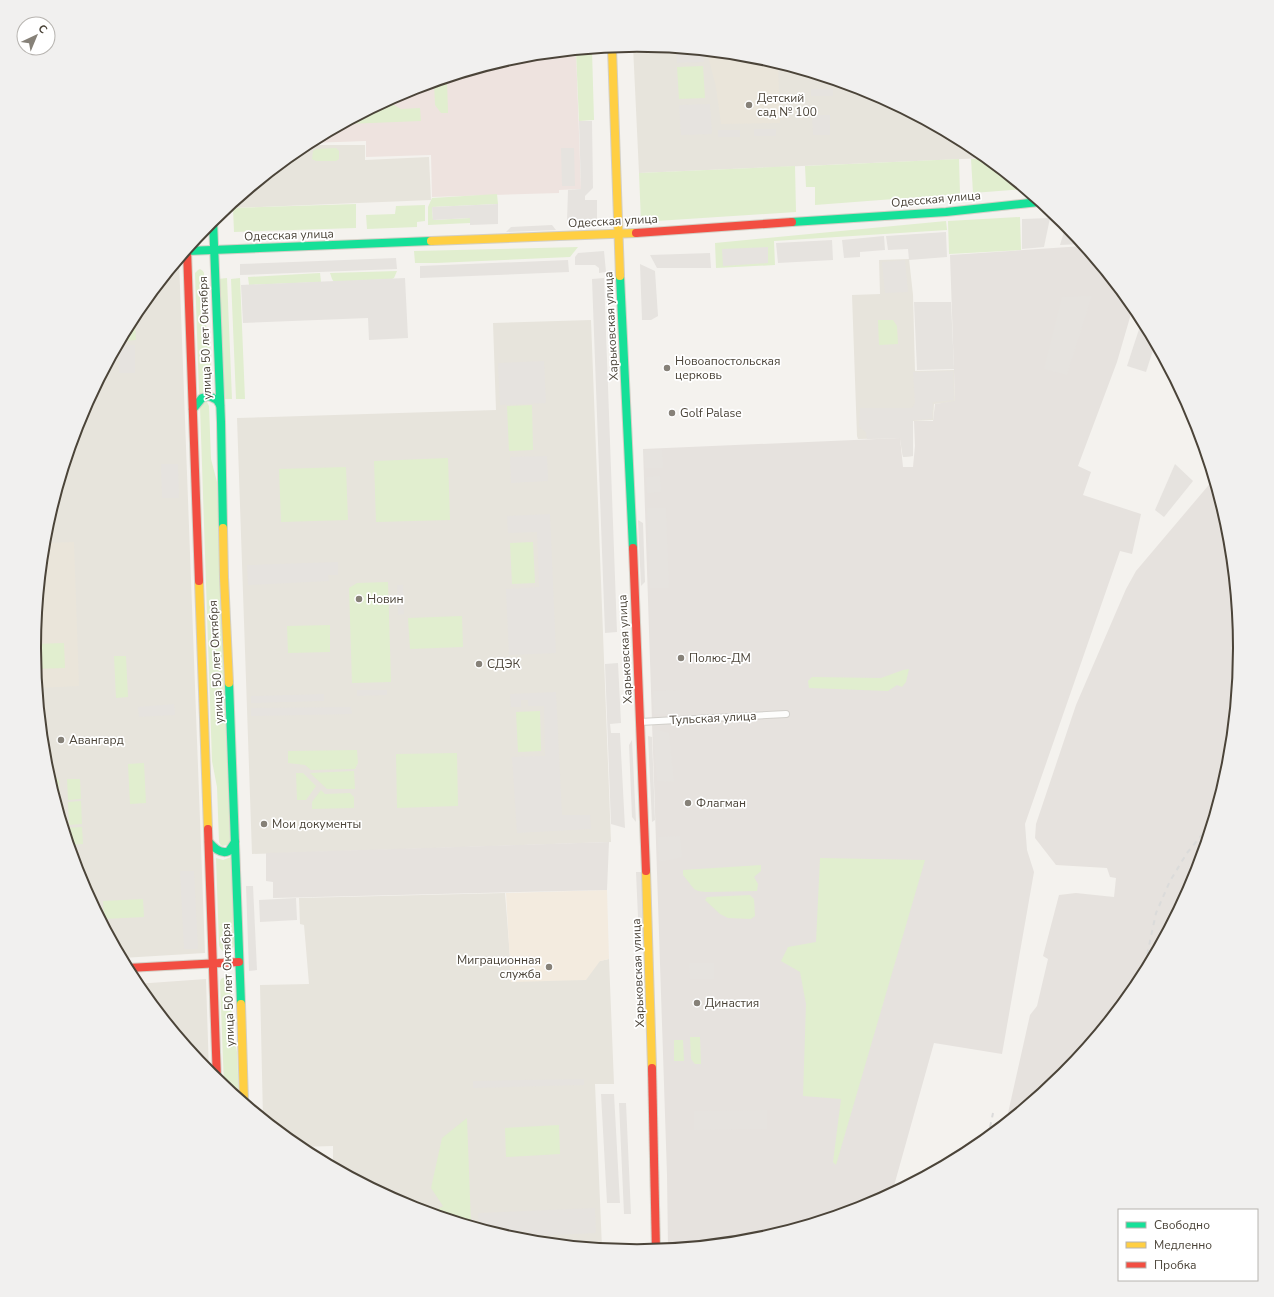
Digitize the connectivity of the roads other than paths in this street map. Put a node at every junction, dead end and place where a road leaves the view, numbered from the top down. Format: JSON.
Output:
{"nodes":[{"id":1,"x":612,"y":53,"type":"edge"},
{"id":2,"x":1033,"y":203,"type":"edge"},
{"id":3,"x":213,"y":230,"type":"edge"},
{"id":4,"x":618,"y":234,"type":"junction"},
{"id":5,"x":214,"y":250,"type":"junction"},
{"id":6,"x":194,"y":251,"type":"edge"},
{"id":7,"x":187,"y":258,"type":"edge"},
{"id":8,"x":220,"y":405,"type":"junction"},
{"id":9,"x":193,"y":409,"type":"junction"},
{"id":10,"x":786,"y":714,"type":"dead end"},
{"id":11,"x":640,"y":722,"type":"junction"},
{"id":12,"x":208,"y":842,"type":"junction"},
{"id":13,"x":235,"y":842,"type":"junction"},
{"id":14,"x":239,"y":962,"type":"junction"},
{"id":15,"x":213,"y":963,"type":"junction"},
{"id":16,"x":134,"y":968,"type":"edge"},
{"id":17,"x":217,"y":1071,"type":"edge"},
{"id":18,"x":244,"y":1097,"type":"edge"},
{"id":19,"x":656,"y":1244,"type":"edge"}],
"edges":[{"from":1,"to":4,"type":"street","name":"Харьковская улица"},
{"from":2,"to":4,"type":"street","name":"Одесская улица"},
{"from":3,"to":5,"type":"street","name":"улица 50 лет Октября"},
{"from":4,"to":5,"type":"street","name":"Одесская улица"},
{"from":4,"to":11,"type":"street","name":"Харьковская улица"},
{"from":5,"to":6,"type":"street","name":"Одесская улица"},
{"from":5,"to":8,"type":"street","name":"улица 50 лет Октября"},
{"from":7,"to":9,"type":"street","name":"улица 50 лет Октября"},
{"from":8,"to":9,"type":"street"},
{"from":8,"to":13,"type":"street","name":"улица 50 лет Октября"},
{"from":9,"to":12,"type":"street","name":"улица 50 лет Октября"},
{"from":10,"to":11,"type":"street","name":"Тульская улица"},
{"from":11,"to":19,"type":"street","name":"Харьковская улица"},
{"from":12,"to":13,"type":"street"},
{"from":12,"to":15,"type":"street","name":"улица 50 лет Октября"},
{"from":13,"to":14,"type":"street","name":"улица 50 лет Октября"},
{"from":14,"to":15,"type":"street"},
{"from":14,"to":18,"type":"street","name":"улица 50 лет Октября"},
{"from":15,"to":16,"type":"street"},
{"from":15,"to":17,"type":"street","name":"улица 50 лет Октября"}]}
